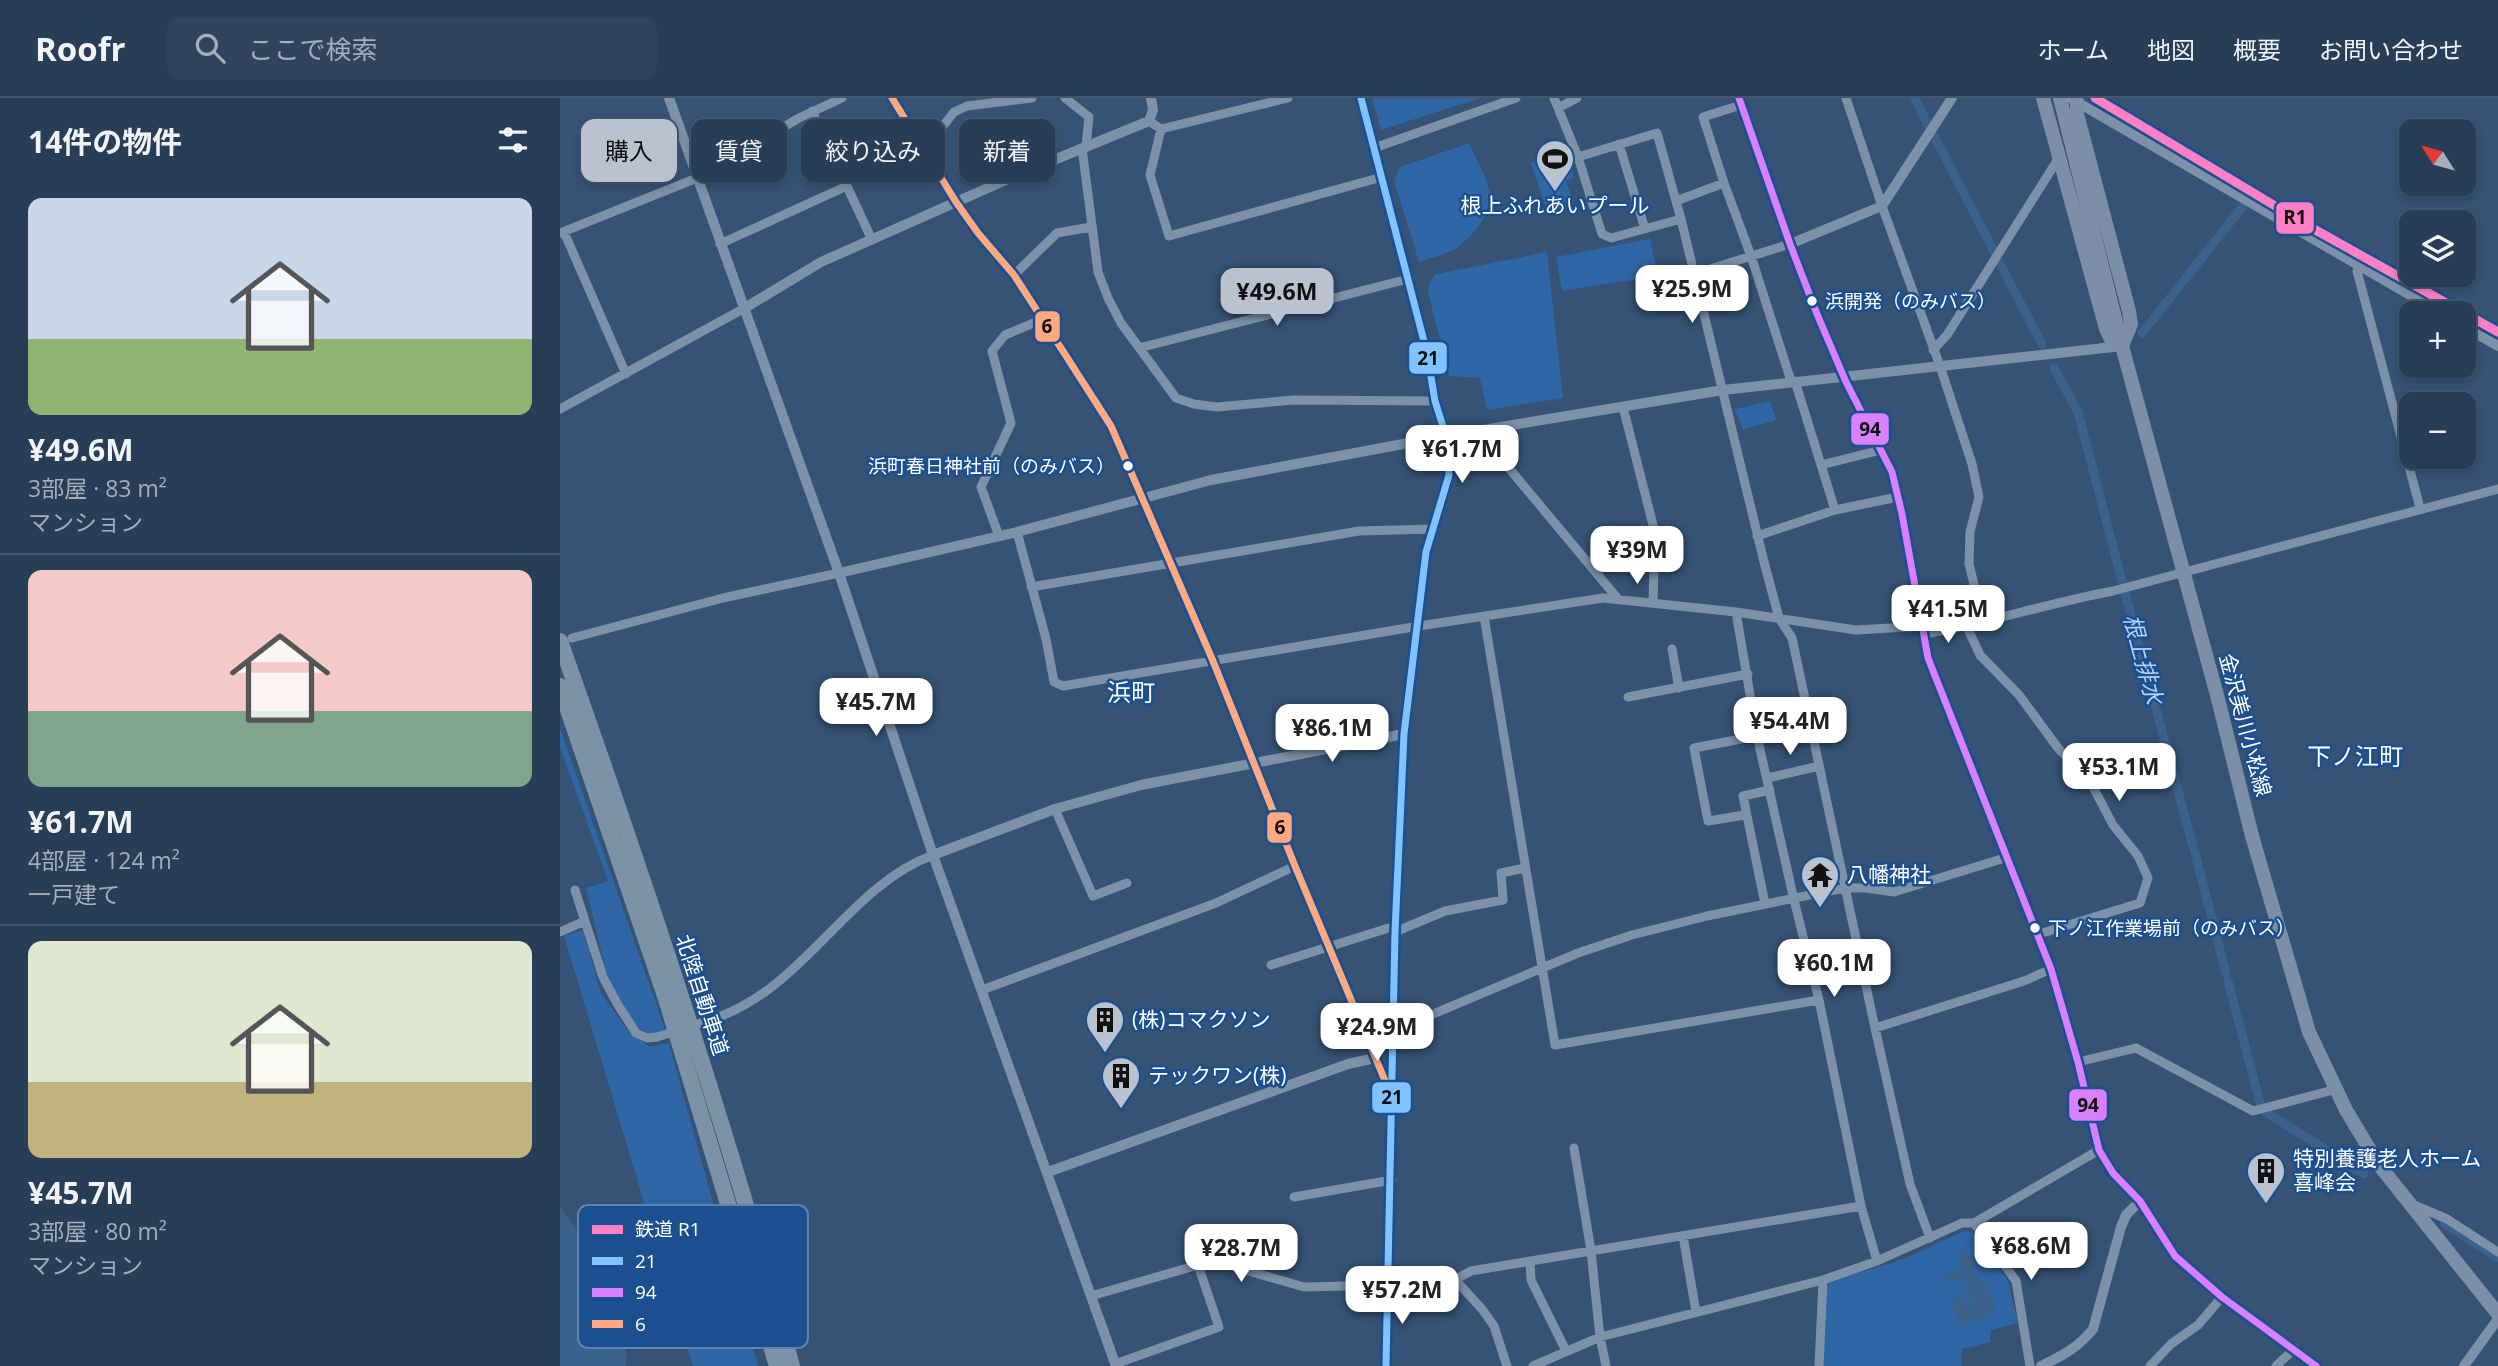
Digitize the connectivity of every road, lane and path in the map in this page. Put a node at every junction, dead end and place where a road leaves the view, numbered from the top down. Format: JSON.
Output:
{"nodes":[{"id":1,"x":669,"y":98,"type":"edge"},
{"id":2,"x":842,"y":98,"type":"edge"},
{"id":3,"x":892,"y":98,"type":"edge"},
{"id":4,"x":1032,"y":98,"type":"edge"},
{"id":5,"x":1065,"y":98,"type":"edge"},
{"id":6,"x":1151,"y":98,"type":"edge"},
{"id":7,"x":1288,"y":98,"type":"edge"},
{"id":8,"x":1361,"y":98,"type":"edge"},
{"id":9,"x":1516,"y":98,"type":"edge"},
{"id":10,"x":1554,"y":98,"type":"edge"},
{"id":11,"x":1577,"y":98,"type":"edge"},
{"id":12,"x":1846,"y":98,"type":"edge"},
{"id":13,"x":1952,"y":98,"type":"edge"},
{"id":14,"x":2043,"y":98,"type":"edge"},
{"id":15,"x":2060,"y":98,"type":"edge"},
{"id":16,"x":2074,"y":100,"type":"edge"},
{"id":17,"x":1740,"y":102,"type":"edge"},
{"id":18,"x":1558,"y":108,"type":"junction"},
{"id":19,"x":812,"y":111,"type":"junction"},
{"id":20,"x":905,"y":119,"type":"edge"},
{"id":21,"x":1149,"y":121,"type":"junction"},
{"id":22,"x":945,"y":123,"type":"edge"},
{"id":23,"x":787,"y":126,"type":"edge"},
{"id":24,"x":1161,"y":129,"type":"junction"},
{"id":25,"x":1619,"y":144,"type":"junction"},
{"id":26,"x":1084,"y":147,"type":"junction"},
{"id":27,"x":1374,"y":148,"type":"junction"},
{"id":28,"x":2060,"y":156,"type":"junction"},
{"id":29,"x":1578,"y":157,"type":"junction"},
{"id":30,"x":691,"y":161,"type":"edge"},
{"id":31,"x":1382,"y":177,"type":"junction"},
{"id":32,"x":691,"y":180,"type":"edge"},
{"id":33,"x":698,"y":182,"type":"edge"},
{"id":34,"x":944,"y":182,"type":"edge"},
{"id":35,"x":1724,"y":183,"type":"junction"},
{"id":36,"x":847,"y":186,"type":"junction"},
{"id":37,"x":1676,"y":201,"type":"junction"},
{"id":38,"x":956,"y":202,"type":"junction"},
{"id":39,"x":1882,"y":206,"type":"junction"},
{"id":40,"x":1681,"y":219,"type":"junction"},
{"id":41,"x":1091,"y":227,"type":"junction"},
{"id":42,"x":1645,"y":229,"type":"junction"},
{"id":43,"x":562,"y":232,"type":"edge"},
{"id":44,"x":872,"y":240,"type":"junction"},
{"id":45,"x":720,"y":244,"type":"junction"},
{"id":46,"x":1790,"y":244,"type":"junction"},
{"id":47,"x":1751,"y":256,"type":"junction"},
{"id":48,"x":2360,"y":267,"type":"junction"},
{"id":49,"x":1695,"y":274,"type":"junction"},
{"id":50,"x":1014,"y":275,"type":"junction"},
{"id":51,"x":1408,"y":279,"type":"junction"},
{"id":52,"x":2420,"y":301,"type":"edge"},
{"id":53,"x":743,"y":309,"type":"junction"},
{"id":54,"x":1043,"y":319,"type":"junction"},
{"id":55,"x":2476,"y":334,"type":"edge"},
{"id":56,"x":2122,"y":346,"type":"junction"},
{"id":57,"x":2498,"y":346,"type":"edge"},
{"id":58,"x":1139,"y":348,"type":"junction"},
{"id":59,"x":1933,"y":350,"type":"junction"},
{"id":60,"x":1940,"y":366,"type":"junction"},
{"id":61,"x":626,"y":374,"type":"junction"},
{"id":62,"x":1843,"y":376,"type":"junction"},
{"id":63,"x":1793,"y":381,"type":"junction"},
{"id":64,"x":1723,"y":390,"type":"junction"},
{"id":65,"x":1435,"y":401,"type":"junction"},
{"id":66,"x":1623,"y":407,"type":"junction"},
{"id":67,"x":560,"y":409,"type":"edge"},
{"id":68,"x":1478,"y":430,"type":"junction"},
{"id":69,"x":1446,"y":436,"type":"junction"},
{"id":70,"x":1881,"y":450,"type":"junction"},
{"id":71,"x":1821,"y":466,"type":"junction"},
{"id":72,"x":2498,"y":488,"type":"edge"},
{"id":73,"x":1898,"y":497,"type":"junction"},
{"id":74,"x":1143,"y":498,"type":"junction"},
{"id":75,"x":2420,"y":508,"type":"junction"},
{"id":76,"x":1835,"y":510,"type":"junction"},
{"id":77,"x":1433,"y":529,"type":"junction"},
{"id":78,"x":1017,"y":532,"type":"junction"},
{"id":79,"x":999,"y":536,"type":"junction"},
{"id":80,"x":1758,"y":536,"type":"junction"},
{"id":81,"x":1170,"y":563,"type":"junction"},
{"id":82,"x":2182,"y":572,"type":"junction"},
{"id":83,"x":839,"y":573,"type":"junction"},
{"id":84,"x":1031,"y":587,"type":"junction"},
{"id":85,"x":1618,"y":599,"type":"junction"},
{"id":86,"x":1653,"y":602,"type":"junction"},
{"id":87,"x":1736,"y":612,"type":"junction"},
{"id":88,"x":1484,"y":616,"type":"junction"},
{"id":89,"x":1779,"y":618,"type":"junction"},
{"id":90,"x":1983,"y":621,"type":"junction"},
{"id":91,"x":1419,"y":626,"type":"junction"},
{"id":92,"x":1966,"y":627,"type":"junction"},
{"id":93,"x":1924,"y":630,"type":"junction"},
{"id":94,"x":566,"y":640,"type":"edge"},
{"id":95,"x":1672,"y":649,"type":"dead end"},
{"id":96,"x":1213,"y":661,"type":"junction"},
{"id":97,"x":1748,"y":674,"type":"junction"},
{"id":98,"x":560,"y":687,"type":"edge"},
{"id":99,"x":1678,"y":688,"type":"junction"},
{"id":100,"x":1628,"y":697,"type":"dead end"},
{"id":101,"x":1404,"y":734,"type":"junction"},
{"id":102,"x":1757,"y":736,"type":"junction"},
{"id":103,"x":1254,"y":762,"type":"junction"},
{"id":104,"x":1819,"y":766,"type":"junction"},
{"id":105,"x":1768,"y":778,"type":"junction"},
{"id":106,"x":1770,"y":789,"type":"junction"},
{"id":107,"x":1055,"y":809,"type":"junction"},
{"id":108,"x":1745,"y":815,"type":"junction"},
{"id":109,"x":933,"y":855,"type":"junction"},
{"id":110,"x":2008,"y":858,"type":"junction"},
{"id":111,"x":1295,"y":866,"type":"junction"},
{"id":112,"x":1525,"y":869,"type":"junction"},
{"id":113,"x":1127,"y":883,"type":"dead end"},
{"id":114,"x":1844,"y":888,"type":"junction"},
{"id":115,"x":575,"y":890,"type":"dead end"},
{"id":116,"x":1794,"y":900,"type":"junction"},
{"id":117,"x":1765,"y":904,"type":"junction"},
{"id":118,"x":585,"y":921,"type":"junction"},
{"id":119,"x":1395,"y":929,"type":"junction"},
{"id":120,"x":560,"y":932,"type":"edge"},
{"id":121,"x":2039,"y":934,"type":"junction"},
{"id":122,"x":1329,"y":946,"type":"junction"},
{"id":123,"x":1271,"y":965,"type":"dead end"},
{"id":124,"x":1541,"y":968,"type":"junction"},
{"id":125,"x":2051,"y":969,"type":"junction"},
{"id":126,"x":982,"y":990,"type":"junction"},
{"id":127,"x":1819,"y":1000,"type":"junction"},
{"id":128,"x":1875,"y":1028,"type":"junction"},
{"id":129,"x":1394,"y":1031,"type":"junction"},
{"id":130,"x":1369,"y":1041,"type":"junction"},
{"id":131,"x":1375,"y":1058,"type":"junction"},
{"id":132,"x":2078,"y":1062,"type":"junction"},
{"id":133,"x":2337,"y":1089,"type":"junction"},
{"id":134,"x":1391,"y":1096,"type":"junction"},
{"id":135,"x":1574,"y":1148,"type":"dead end"},
{"id":136,"x":2099,"y":1150,"type":"junction"},
{"id":137,"x":1048,"y":1172,"type":"junction"},
{"id":138,"x":1392,"y":1180,"type":"junction"},
{"id":139,"x":1294,"y":1197,"type":"dead end"},
{"id":140,"x":2406,"y":1201,"type":"junction"},
{"id":141,"x":2140,"y":1202,"type":"junction"},
{"id":142,"x":728,"y":1205,"type":"edge"},
{"id":143,"x":745,"y":1205,"type":"edge"},
{"id":144,"x":1861,"y":1206,"type":"junction"},
{"id":145,"x":1974,"y":1223,"type":"junction"},
{"id":146,"x":1684,"y":1236,"type":"junction"},
{"id":147,"x":1930,"y":1238,"type":"junction"},
{"id":148,"x":1591,"y":1251,"type":"junction"},
{"id":149,"x":2498,"y":1252,"type":"edge"},
{"id":150,"x":1530,"y":1261,"type":"junction"},
{"id":151,"x":1877,"y":1261,"type":"junction"},
{"id":152,"x":1198,"y":1265,"type":"junction"},
{"id":153,"x":1455,"y":1279,"type":"junction"},
{"id":154,"x":1823,"y":1280,"type":"junction"},
{"id":155,"x":1388,"y":1285,"type":"junction"},
{"id":156,"x":1091,"y":1296,"type":"junction"},
{"id":157,"x":2222,"y":1297,"type":"junction"},
{"id":158,"x":1696,"y":1312,"type":"junction"},
{"id":159,"x":2498,"y":1314,"type":"edge"},
{"id":160,"x":2498,"y":1319,"type":"edge"},
{"id":161,"x":1600,"y":1337,"type":"junction"},
{"id":162,"x":772,"y":1348,"type":"edge"},
{"id":163,"x":787,"y":1348,"type":"edge"},
{"id":164,"x":2295,"y":1348,"type":"junction"},
{"id":165,"x":1566,"y":1351,"type":"junction"},
{"id":166,"x":1116,"y":1365,"type":"edge"},
{"id":167,"x":777,"y":1366,"type":"edge"},
{"id":168,"x":792,"y":1366,"type":"edge"},
{"id":169,"x":1386,"y":1366,"type":"edge"},
{"id":170,"x":1507,"y":1366,"type":"edge"},
{"id":171,"x":1533,"y":1366,"type":"edge"},
{"id":172,"x":1606,"y":1366,"type":"edge"},
{"id":173,"x":1819,"y":1366,"type":"edge"},
{"id":174,"x":2029,"y":1366,"type":"edge"},
{"id":175,"x":2041,"y":1366,"type":"edge"},
{"id":176,"x":2150,"y":1366,"type":"edge"},
{"id":177,"x":2276,"y":1366,"type":"edge"},
{"id":178,"x":2316,"y":1366,"type":"edge"},
{"id":179,"x":2464,"y":1366,"type":"edge"}],
"edges":[{"from":1,"to":30,"type":"street"},
{"from":2,"to":19,"type":"street"},
{"from":3,"to":20,"type":"street"},
{"from":4,"to":22,"type":"street"},
{"from":5,"to":26,"type":"street"},
{"from":6,"to":21,"type":"street"},
{"from":7,"to":24,"type":"street"},
{"from":8,"to":27,"type":"street"},
{"from":9,"to":27,"type":"street"},
{"from":10,"to":18,"type":"street"},
{"from":11,"to":18,"type":"street"},
{"from":12,"to":39,"type":"street"},
{"from":13,"to":39,"type":"street"},
{"from":14,"to":28,"type":"main road"},
{"from":15,"to":56,"type":"main road","name":"金沢美川小松線"},
{"from":16,"to":48,"type":"street"},
{"from":16,"to":56,"type":"main road"},
{"from":17,"to":35,"type":"street"},
{"from":17,"to":46,"type":"street"},
{"from":18,"to":29,"type":"street"},
{"from":19,"to":23,"type":"street"},
{"from":19,"to":36,"type":"street"},
{"from":21,"to":24,"type":"street"},
{"from":21,"to":26,"type":"street"},
{"from":24,"to":31,"type":"street"},
{"from":25,"to":29,"type":"street"},
{"from":25,"to":37,"type":"street"},
{"from":25,"to":42,"type":"street"},
{"from":26,"to":38,"type":"street"},
{"from":26,"to":41,"type":"street"},
{"from":27,"to":31,"type":"street"},
{"from":28,"to":56,"type":"main road"},
{"from":28,"to":59,"type":"street"},
{"from":29,"to":42,"type":"street"},
{"from":31,"to":51,"type":"street"},
{"from":32,"to":43,"type":"street"},
{"from":33,"to":45,"type":"street"},
{"from":34,"to":38,"type":"street"},
{"from":35,"to":37,"type":"street"},
{"from":35,"to":47,"type":"street"},
{"from":36,"to":44,"type":"street"},
{"from":36,"to":45,"type":"street"},
{"from":37,"to":40,"type":"street"},
{"from":38,"to":44,"type":"street"},
{"from":38,"to":50,"type":"street"},
{"from":39,"to":46,"type":"street"},
{"from":39,"to":59,"type":"street"},
{"from":40,"to":42,"type":"street"},
{"from":40,"to":49,"type":"street"},
{"from":41,"to":50,"type":"street"},
{"from":41,"to":58,"type":"street"},
{"from":43,"to":61,"type":"street"},
{"from":44,"to":53,"type":"street"},
{"from":45,"to":53,"type":"street"},
{"from":46,"to":47,"type":"street"},
{"from":46,"to":62,"type":"street"},
{"from":47,"to":49,"type":"street"},
{"from":47,"to":63,"type":"street"},
{"from":48,"to":52,"type":"street"},
{"from":48,"to":75,"type":"street"},
{"from":49,"to":64,"type":"street"},
{"from":50,"to":54,"type":"street"},
{"from":51,"to":58,"type":"street"},
{"from":51,"to":65,"type":"street"},
{"from":53,"to":61,"type":"street"},
{"from":53,"to":83,"type":"street"},
{"from":54,"to":74,"type":"street"},
{"from":54,"to":79,"type":"street"},
{"from":55,"to":57,"type":"street"},
{"from":56,"to":60,"type":"street"},
{"from":56,"to":82,"type":"main road","name":"金沢美川小松線"},
{"from":58,"to":65,"type":"street"},
{"from":59,"to":60,"type":"street"},
{"from":60,"to":62,"type":"street"},
{"from":60,"to":90,"type":"street"},
{"from":61,"to":67,"type":"street"},
{"from":62,"to":63,"type":"street"},
{"from":62,"to":70,"type":"street"},
{"from":63,"to":64,"type":"street"},
{"from":63,"to":71,"type":"street"},
{"from":64,"to":66,"type":"street"},
{"from":64,"to":80,"type":"street"},
{"from":65,"to":69,"type":"street"},
{"from":66,"to":68,"type":"street"},
{"from":66,"to":86,"type":"street"},
{"from":68,"to":69,"type":"street"},
{"from":68,"to":85,"type":"street"},
{"from":69,"to":74,"type":"street"},
{"from":69,"to":77,"type":"street"},
{"from":70,"to":71,"type":"street"},
{"from":70,"to":73,"type":"street"},
{"from":71,"to":76,"type":"street"},
{"from":72,"to":75,"type":"street"},
{"from":73,"to":76,"type":"street"},
{"from":73,"to":93,"type":"street"},
{"from":74,"to":78,"type":"street"},
{"from":74,"to":81,"type":"street"},
{"from":75,"to":82,"type":"street"},
{"from":76,"to":80,"type":"street"},
{"from":77,"to":81,"type":"street"},
{"from":77,"to":91,"type":"street"},
{"from":78,"to":79,"type":"street"},
{"from":78,"to":84,"type":"street"},
{"from":79,"to":83,"type":"street"},
{"from":80,"to":89,"type":"street"},
{"from":81,"to":84,"type":"street"},
{"from":81,"to":96,"type":"street"},
{"from":82,"to":90,"type":"street"},
{"from":82,"to":133,"type":"main road","name":"金沢美川小松線"},
{"from":83,"to":94,"type":"street"},
{"from":83,"to":109,"type":"street"},
{"from":84,"to":96,"type":"street"},
{"from":85,"to":86,"type":"street"},
{"from":85,"to":88,"type":"street"},
{"from":86,"to":87,"type":"street"},
{"from":87,"to":89,"type":"street"},
{"from":87,"to":97,"type":"street"},
{"from":88,"to":91,"type":"street"},
{"from":88,"to":112,"type":"street"},
{"from":89,"to":93,"type":"street"},
{"from":89,"to":104,"type":"street"},
{"from":90,"to":92,"type":"street"},
{"from":91,"to":96,"type":"street"},
{"from":91,"to":101,"type":"street"},
{"from":92,"to":93,"type":"street"},
{"from":92,"to":121,"type":"street"},
{"from":93,"to":110,"type":"street"},
{"from":94,"to":143,"type":"highway","name":"北陸自動車道"},
{"from":95,"to":99,"type":"street"},
{"from":96,"to":103,"type":"street"},
{"from":97,"to":99,"type":"street"},
{"from":97,"to":102,"type":"street"},
{"from":98,"to":142,"type":"highway","name":"北陸自動車道"},
{"from":99,"to":100,"type":"street"},
{"from":101,"to":103,"type":"street"},
{"from":101,"to":119,"type":"street"},
{"from":102,"to":105,"type":"street"},
{"from":102,"to":108,"type":"street"},
{"from":103,"to":107,"type":"street"},
{"from":103,"to":111,"type":"street"},
{"from":104,"to":105,"type":"street"},
{"from":104,"to":114,"type":"street"},
{"from":105,"to":106,"type":"street"},
{"from":106,"to":108,"type":"street"},
{"from":106,"to":116,"type":"street"},
{"from":107,"to":109,"type":"street"},
{"from":107,"to":113,"type":"street"},
{"from":108,"to":117,"type":"street"},
{"from":109,"to":118,"type":"street","bridge":true},
{"from":109,"to":126,"type":"street"},
{"from":110,"to":114,"type":"street"},
{"from":110,"to":121,"type":"street"},
{"from":111,"to":122,"type":"street"},
{"from":111,"to":126,"type":"street"},
{"from":112,"to":119,"type":"street"},
{"from":112,"to":124,"type":"street"},
{"from":114,"to":116,"type":"street"},
{"from":114,"to":128,"type":"street"},
{"from":115,"to":118,"type":"street"},
{"from":116,"to":117,"type":"street"},
{"from":116,"to":127,"type":"street"},
{"from":117,"to":124,"type":"street"},
{"from":118,"to":120,"type":"street"},
{"from":119,"to":122,"type":"street"},
{"from":119,"to":129,"type":"street"},
{"from":121,"to":125,"type":"street"},
{"from":122,"to":123,"type":"street"},
{"from":122,"to":130,"type":"street"},
{"from":124,"to":127,"type":"street"},
{"from":124,"to":129,"type":"street"},
{"from":125,"to":128,"type":"street"},
{"from":125,"to":132,"type":"street"},
{"from":126,"to":137,"type":"street"},
{"from":127,"to":144,"type":"street"},
{"from":128,"to":147,"type":"street"},
{"from":129,"to":130,"type":"street"},
{"from":129,"to":134,"type":"street"},
{"from":130,"to":131,"type":"street"},
{"from":131,"to":134,"type":"street"},
{"from":131,"to":137,"type":"street"},
{"from":132,"to":133,"type":"street"},
{"from":132,"to":136,"type":"street"},
{"from":133,"to":140,"type":"main road","name":"金沢美川小松線"},
{"from":134,"to":138,"type":"street"},
{"from":135,"to":148,"type":"street"},
{"from":136,"to":141,"type":"street"},
{"from":136,"to":145,"type":"street"},
{"from":137,"to":156,"type":"street"},
{"from":138,"to":139,"type":"street"},
{"from":138,"to":155,"type":"street"},
{"from":140,"to":149,"type":"street"},
{"from":140,"to":159,"type":"main road","name":"金沢美川小松線"},
{"from":141,"to":157,"type":"street"},
{"from":141,"to":175,"type":"street"},
{"from":144,"to":146,"type":"street"},
{"from":144,"to":151,"type":"street"},
{"from":145,"to":147,"type":"street"},
{"from":145,"to":174,"type":"street"},
{"from":146,"to":148,"type":"street"},
{"from":146,"to":158,"type":"street"},
{"from":147,"to":151,"type":"street"},
{"from":148,"to":150,"type":"street"},
{"from":148,"to":161,"type":"street"},
{"from":150,"to":153,"type":"street"},
{"from":150,"to":165,"type":"street"},
{"from":151,"to":154,"type":"street"},
{"from":152,"to":155,"type":"street"},
{"from":152,"to":156,"type":"street"},
{"from":152,"to":166,"type":"street"},
{"from":153,"to":155,"type":"street"},
{"from":153,"to":170,"type":"street"},
{"from":154,"to":158,"type":"street"},
{"from":154,"to":173,"type":"street"},
{"from":155,"to":169,"type":"street"},
{"from":156,"to":166,"type":"street"},
{"from":157,"to":164,"type":"street"},
{"from":157,"to":176,"type":"street"},
{"from":158,"to":161,"type":"street"},
{"from":160,"to":179,"type":"street"},
{"from":161,"to":165,"type":"street"},
{"from":161,"to":172,"type":"street"},
{"from":162,"to":167,"type":"highway","name":"北陸自動車道"},
{"from":163,"to":168,"type":"highway","name":"北陸自動車道"},
{"from":164,"to":177,"type":"street"},
{"from":164,"to":178,"type":"street"},
{"from":165,"to":171,"type":"street"}]}
